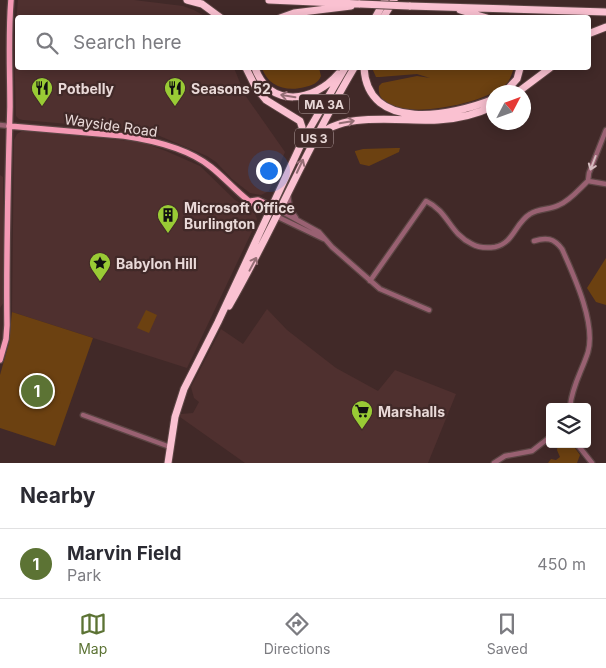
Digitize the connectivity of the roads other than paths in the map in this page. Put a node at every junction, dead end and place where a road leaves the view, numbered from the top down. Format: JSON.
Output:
{"nodes":[{"id":1,"x":11,"y":0,"type":"edge"},
{"id":2,"x":187,"y":0,"type":"edge"},
{"id":3,"x":269,"y":0,"type":"edge"},
{"id":4,"x":385,"y":0,"type":"edge"},
{"id":5,"x":394,"y":0,"type":"edge"},
{"id":6,"x":360,"y":4,"type":"junction"},
{"id":7,"x":450,"y":7,"type":"junction"},
{"id":8,"x":606,"y":12,"type":"edge"},
{"id":9,"x":217,"y":15,"type":"edge"},
{"id":10,"x":288,"y":15,"type":"edge"},
{"id":11,"x":377,"y":15,"type":"edge"},
{"id":12,"x":385,"y":15,"type":"edge"},
{"id":13,"x":477,"y":15,"type":"edge"},
{"id":14,"x":606,"y":27,"type":"edge"},
{"id":15,"x":591,"y":33,"type":"edge"},
{"id":16,"x":247,"y":70,"type":"edge"},
{"id":17,"x":256,"y":70,"type":"edge"},
{"id":18,"x":342,"y":70,"type":"edge"},
{"id":19,"x":343,"y":70,"type":"edge"},
{"id":20,"x":353,"y":70,"type":"edge"},
{"id":21,"x":364,"y":70,"type":"edge"},
{"id":22,"x":519,"y":70,"type":"edge"},
{"id":23,"x":547,"y":70,"type":"edge"},
{"id":24,"x":511,"y":85,"type":"edge"},
{"id":25,"x":527,"y":85,"type":"edge"},
{"id":26,"x":486,"y":102,"type":"edge"},
{"id":27,"x":486,"y":109,"type":"edge"},
{"id":28,"x":0,"y":125,"type":"edge"},
{"id":29,"x":9,"y":126,"type":"junction"},
{"id":30,"x":606,"y":130,"type":"edge"},
{"id":31,"x":303,"y":140,"type":"junction"},
{"id":32,"x":309,"y":148,"type":"junction"},
{"id":33,"x":588,"y":180,"type":"junction"},
{"id":34,"x":606,"y":184,"type":"edge"},
{"id":35,"x":290,"y":188,"type":"junction"},
{"id":36,"x":273,"y":211,"type":"junction"},
{"id":37,"x":299,"y":220,"type":"junction"},
{"id":38,"x":324,"y":240,"type":"junction"},
{"id":39,"x":534,"y":241,"type":"dead end"},
{"id":40,"x":370,"y":281,"type":"junction"},
{"id":41,"x":429,"y":310,"type":"dead end"},
{"id":42,"x":0,"y":315,"type":"edge"},
{"id":43,"x":7,"y":317,"type":"junction"},
{"id":44,"x":0,"y":360,"type":"edge"},
{"id":45,"x":570,"y":403,"type":"edge"},
{"id":46,"x":83,"y":415,"type":"dead end"},
{"id":47,"x":546,"y":440,"type":"edge"},
{"id":48,"x":170,"y":447,"type":"junction"},
{"id":49,"x":580,"y":448,"type":"edge"},
{"id":50,"x":168,"y":463,"type":"edge"},
{"id":51,"x":494,"y":463,"type":"edge"},
{"id":52,"x":592,"y":463,"type":"edge"}],
"edges":[{"from":1,"to":29,"type":"main road"},
{"from":2,"to":9,"type":"highway"},
{"from":3,"to":6,"type":"highway"},
{"from":4,"to":11,"type":"highway"},
{"from":5,"to":12,"type":"highway"},
{"from":6,"to":7,"type":"highway","bridge":true},
{"from":6,"to":10,"type":"highway"},
{"from":7,"to":8,"type":"highway"},
{"from":7,"to":13,"type":"highway"},
{"from":14,"to":15,"type":"highway"},
{"from":16,"to":31,"type":"highway","number":"US 3"},
{"from":18,"to":17,"type":"highway","one_way":true},
{"from":19,"to":31,"type":"highway","number":"MA 3A"},
{"from":20,"to":32,"type":"highway","number":"US 3"},
{"from":21,"to":26,"type":"highway"},
{"from":22,"to":24,"type":"highway"},
{"from":23,"to":25,"type":"highway"},
{"from":32,"to":27,"type":"highway","one_way":true},
{"from":28,"to":29,"type":"street"},
{"from":29,"to":36,"type":"main road","name":"Wayside Road"},
{"from":29,"to":43,"type":"main road"},
{"from":30,"to":33,"type":"street","one_way":true},
{"from":31,"to":36,"type":"highway","number":"US 3"},
{"from":35,"to":32,"type":"highway","number":"US 3","one_way":true},
{"from":33,"to":34,"type":"street"},
{"from":33,"to":40,"type":"street"},
{"from":35,"to":36,"type":"highway","number":"US 3"},
{"from":35,"to":37,"type":"street"},
{"from":36,"to":37,"type":"street"},
{"from":36,"to":38,"type":"street"},
{"from":36,"to":48,"type":"highway","number":"US 3"},
{"from":37,"to":38,"type":"street"},
{"from":38,"to":40,"type":"street"},
{"from":39,"to":45,"type":"street"},
{"from":40,"to":41,"type":"street"},
{"from":42,"to":43,"type":"main road"},
{"from":43,"to":44,"type":"main road"},
{"from":46,"to":48,"type":"street"},
{"from":47,"to":51,"type":"street"},
{"from":48,"to":50,"type":"highway","number":"US 3"},
{"from":49,"to":52,"type":"street"}]}
